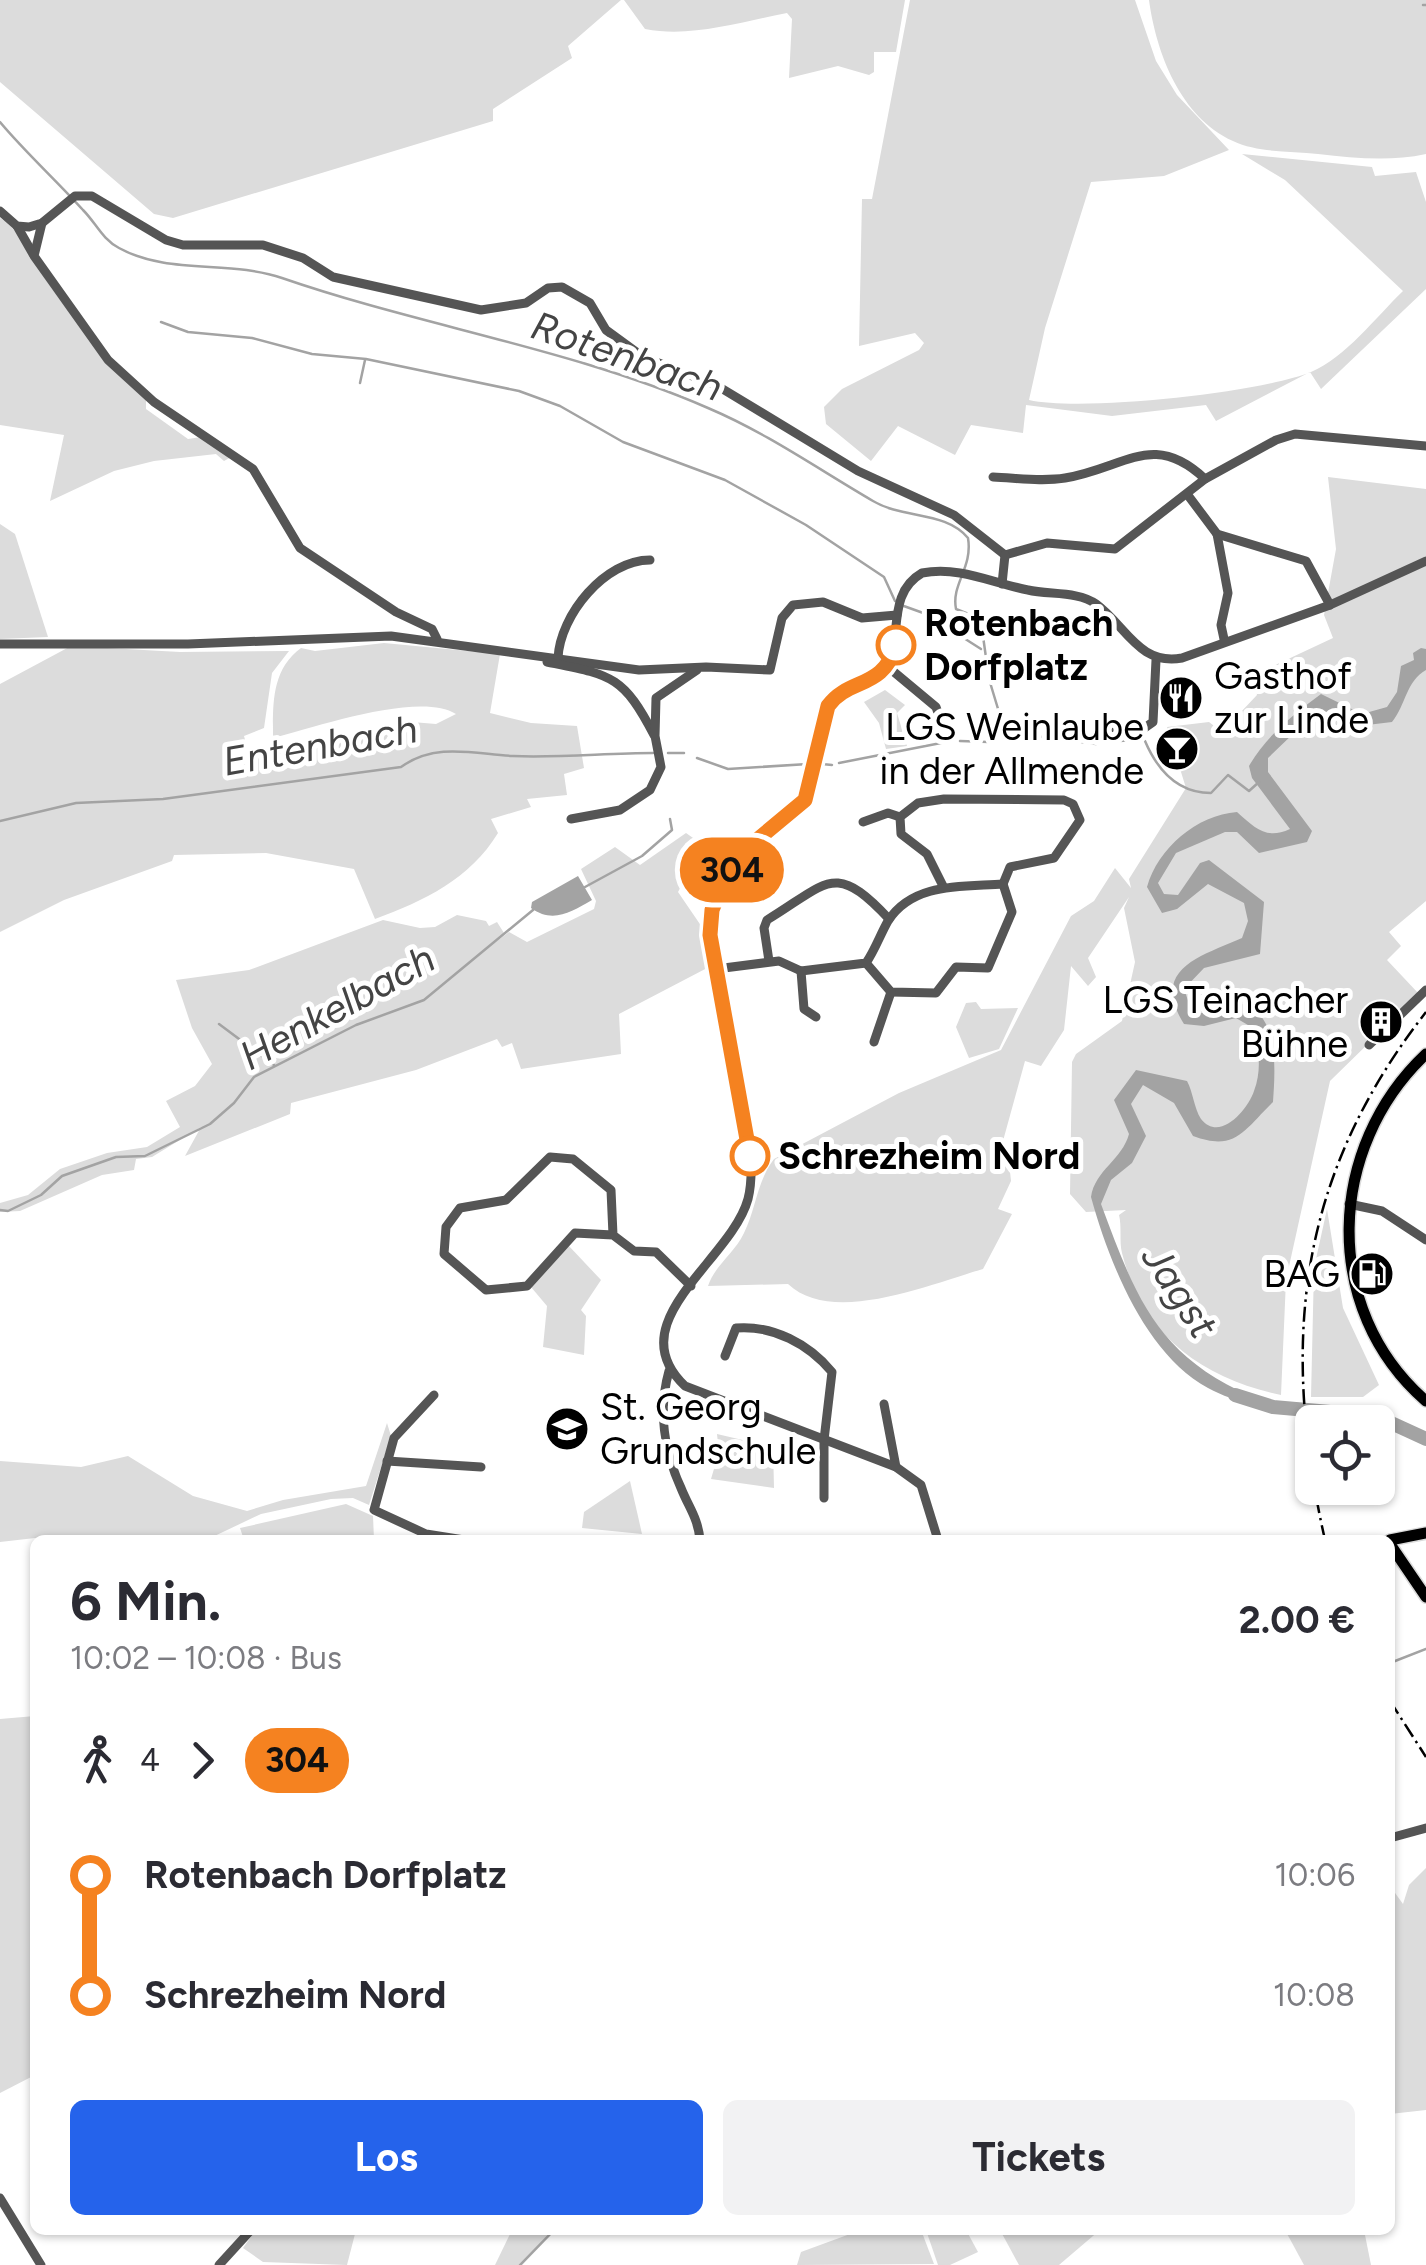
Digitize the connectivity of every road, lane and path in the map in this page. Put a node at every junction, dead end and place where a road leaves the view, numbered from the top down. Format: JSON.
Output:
{"nodes":[{"id":1,"x":0,"y":211,"type":"edge"},
{"id":2,"x":42,"y":223,"type":"junction"},
{"id":3,"x":18,"y":226,"type":"junction"},
{"id":4,"x":34,"y":256,"type":"junction"},
{"id":5,"x":1426,"y":446,"type":"edge"},
{"id":6,"x":993,"y":477,"type":"dead end"},
{"id":7,"x":1205,"y":480,"type":"junction"},
{"id":8,"x":1187,"y":494,"type":"junction"},
{"id":9,"x":1217,"y":534,"type":"junction"},
{"id":10,"x":1005,"y":555,"type":"junction"},
{"id":11,"x":650,"y":560,"type":"dead end"},
{"id":12,"x":1424,"y":562,"type":"edge"},
{"id":13,"x":1002,"y":584,"type":"junction"},
{"id":14,"x":1330,"y":605,"type":"junction"},
{"id":15,"x":898,"y":606,"type":"junction"},
{"id":16,"x":437,"y":639,"type":"junction"},
{"id":17,"x":1224,"y":639,"type":"junction"},
{"id":18,"x":0,"y":644,"type":"edge"},
{"id":19,"x":531,"y":655,"type":"junction"},
{"id":20,"x":558,"y":658,"type":"junction"},
{"id":21,"x":1156,"y":660,"type":"junction"},
{"id":22,"x":706,"y":667,"type":"junction"},
{"id":23,"x":888,"y":667,"type":"junction"},
{"id":24,"x":656,"y":698,"type":"junction"},
{"id":25,"x":641,"y":709,"type":"junction"},
{"id":26,"x":1098,"y":727,"type":"dead end"},
{"id":27,"x":655,"y":736,"type":"junction"},
{"id":28,"x":946,"y":736,"type":"dead end"},
{"id":29,"x":900,"y":818,"type":"junction"},
{"id":30,"x":571,"y":819,"type":"dead end"},
{"id":31,"x":863,"y":822,"type":"dead end"},
{"id":32,"x":1002,"y":884,"type":"junction"},
{"id":33,"x":943,"y":886,"type":"junction"},
{"id":34,"x":890,"y":919,"type":"junction"},
{"id":35,"x":769,"y":961,"type":"junction"},
{"id":36,"x":866,"y":963,"type":"junction"},
{"id":37,"x":716,"y":969,"type":"junction"},
{"id":38,"x":801,"y":971,"type":"junction"},
{"id":39,"x":1426,"y":990,"type":"edge"},
{"id":40,"x":891,"y":992,"type":"junction"},
{"id":41,"x":816,"y":1017,"type":"dead end"},
{"id":42,"x":874,"y":1042,"type":"dead end"},
{"id":43,"x":1368,"y":1045,"type":"dead end"},
{"id":44,"x":1426,"y":1054,"type":"edge"},
{"id":45,"x":1349,"y":1204,"type":"junction"},
{"id":46,"x":613,"y":1235,"type":"junction"},
{"id":47,"x":1426,"y":1240,"type":"edge"},
{"id":48,"x":690,"y":1286,"type":"junction"},
{"id":49,"x":725,"y":1356,"type":"dead end"},
{"id":50,"x":669,"y":1371,"type":"junction"},
{"id":51,"x":434,"y":1395,"type":"dead end"},
{"id":52,"x":1426,"y":1401,"type":"edge"},
{"id":53,"x":884,"y":1404,"type":"dead end"},
{"id":54,"x":824,"y":1440,"type":"junction"},
{"id":55,"x":387,"y":1461,"type":"junction"},
{"id":56,"x":480,"y":1467,"type":"dead end"},
{"id":57,"x":896,"y":1468,"type":"junction"},
{"id":58,"x":824,"y":1498,"type":"dead end"},
{"id":59,"x":1426,"y":1533,"type":"edge"},
{"id":60,"x":422,"y":1535,"type":"edge"},
{"id":61,"x":700,"y":1535,"type":"edge"},
{"id":62,"x":936,"y":1535,"type":"edge"},
{"id":63,"x":1395,"y":1541,"type":"edge"},
{"id":64,"x":1395,"y":1550,"type":"edge"},
{"id":65,"x":1426,"y":1597,"type":"edge"},
{"id":66,"x":1426,"y":1828,"type":"edge"},
{"id":67,"x":1395,"y":1837,"type":"edge"},
{"id":68,"x":0,"y":2198,"type":"edge"},
{"id":69,"x":246,"y":2235,"type":"edge"},
{"id":70,"x":41,"y":2265,"type":"edge"},
{"id":71,"x":219,"y":2265,"type":"edge"}],
"edges":[{"from":1,"to":3,"type":"street"},
{"from":2,"to":3,"type":"street"},
{"from":2,"to":4,"type":"street"},
{"from":2,"to":10,"type":"street"},
{"from":3,"to":4,"type":"street"},
{"from":4,"to":16,"type":"street"},
{"from":5,"to":7,"type":"street"},
{"from":6,"to":7,"type":"street"},
{"from":7,"to":8,"type":"street"},
{"from":8,"to":9,"type":"street"},
{"from":8,"to":10,"type":"street"},
{"from":9,"to":14,"type":"street"},
{"from":9,"to":17,"type":"street"},
{"from":10,"to":13,"type":"street"},
{"from":11,"to":20,"type":"street"},
{"from":12,"to":14,"type":"street"},
{"from":13,"to":15,"type":"street"},
{"from":13,"to":21,"type":"street"},
{"from":14,"to":17,"type":"street"},
{"from":15,"to":22,"type":"street"},
{"from":15,"to":23,"type":"street"},
{"from":16,"to":18,"type":"street"},
{"from":16,"to":19,"type":"street"},
{"from":17,"to":21,"type":"street"},
{"from":19,"to":20,"type":"street"},
{"from":19,"to":25,"type":"street"},
{"from":20,"to":22,"type":"street"},
{"from":21,"to":26,"type":"street"},
{"from":22,"to":24,"type":"street"},
{"from":23,"to":28,"type":"street"},
{"from":23,"to":37,"type":"street"},
{"from":24,"to":25,"type":"street"},
{"from":24,"to":27,"type":"street"},
{"from":25,"to":27,"type":"street"},
{"from":27,"to":30,"type":"street"},
{"from":29,"to":31,"type":"street"},
{"from":29,"to":32,"type":"street"},
{"from":29,"to":33,"type":"street"},
{"from":32,"to":33,"type":"street"},
{"from":32,"to":40,"type":"street"},
{"from":33,"to":34,"type":"street"},
{"from":34,"to":35,"type":"street"},
{"from":34,"to":36,"type":"street"},
{"from":35,"to":37,"type":"street"},
{"from":35,"to":38,"type":"street"},
{"from":36,"to":38,"type":"street"},
{"from":36,"to":40,"type":"street"},
{"from":37,"to":48,"type":"street"},
{"from":38,"to":41,"type":"street"},
{"from":39,"to":43,"type":"street"},
{"from":40,"to":42,"type":"street"},
{"from":44,"to":45,"type":"main road"},
{"from":45,"to":47,"type":"street"},
{"from":45,"to":52,"type":"main road"},
{"from":46,"to":46,"type":"street"},
{"from":46,"to":48,"type":"street"},
{"from":48,"to":50,"type":"street"},
{"from":49,"to":54,"type":"street"},
{"from":50,"to":54,"type":"street"},
{"from":50,"to":61,"type":"street"},
{"from":51,"to":55,"type":"street"},
{"from":53,"to":57,"type":"street"},
{"from":54,"to":57,"type":"street"},
{"from":54,"to":58,"type":"street"},
{"from":55,"to":56,"type":"street"},
{"from":55,"to":60,"type":"street"},
{"from":57,"to":62,"type":"street"},
{"from":59,"to":63,"type":"main road"},
{"from":64,"to":65,"type":"main road"},
{"from":66,"to":67,"type":"street"},
{"from":68,"to":70,"type":"street"},
{"from":69,"to":71,"type":"street"}]}
